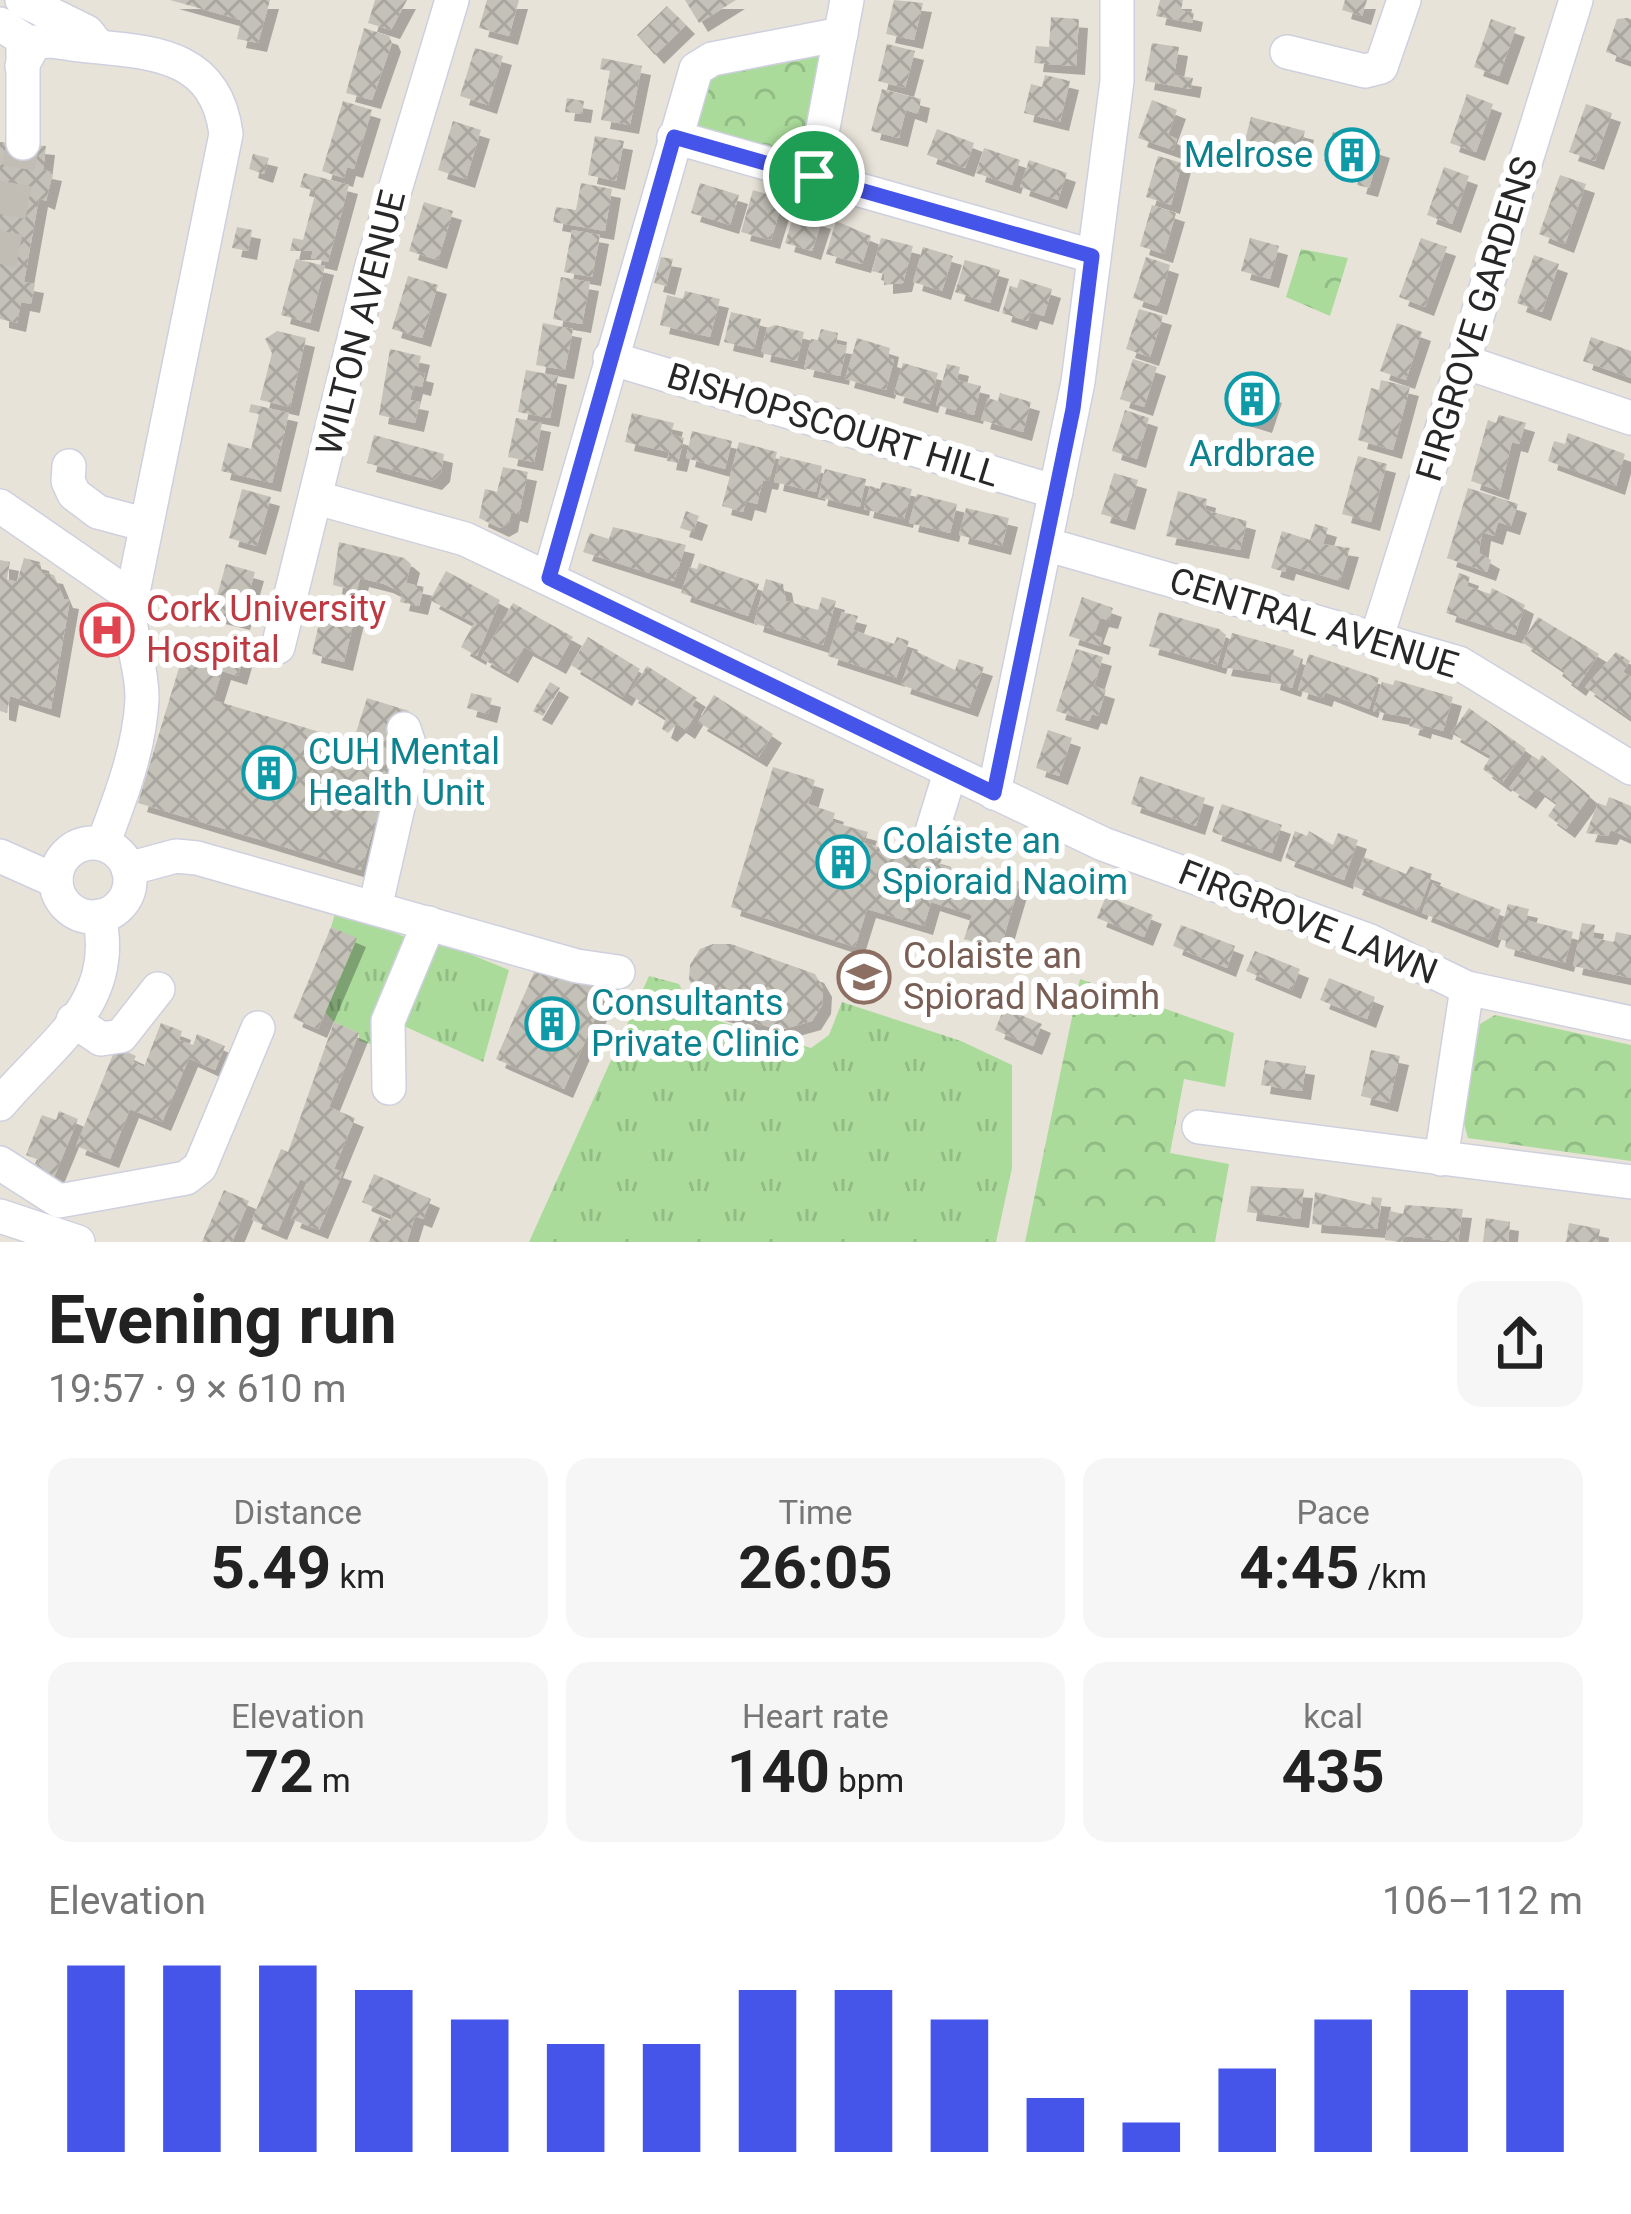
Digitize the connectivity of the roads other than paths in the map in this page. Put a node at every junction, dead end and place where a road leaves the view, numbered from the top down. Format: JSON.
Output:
{"nodes":[{"id":1,"x":452,"y":0,"type":"edge"},
{"id":2,"x":1117,"y":0,"type":"edge"},
{"id":3,"x":1404,"y":0,"type":"edge"},
{"id":4,"x":1576,"y":0,"type":"edge"},
{"id":5,"x":0,"y":2,"type":"edge"},
{"id":6,"x":0,"y":13,"type":"edge"},
{"id":7,"x":844,"y":17,"type":"edge"},
{"id":8,"x":96,"y":44,"type":"junction"},
{"id":9,"x":23,"y":47,"type":"edge"},
{"id":10,"x":1287,"y":52,"type":"dead end"},
{"id":11,"x":674,"y":137,"type":"junction"},
{"id":12,"x":23,"y":143,"type":"tunnel mouth"},
{"id":13,"x":814,"y":176,"type":"junction"},
{"id":14,"x":1092,"y":256,"type":"junction"},
{"id":15,"x":610,"y":358,"type":"junction"},
{"id":16,"x":1466,"y":362,"type":"junction"},
{"id":17,"x":1631,"y":418,"type":"edge"},
{"id":18,"x":69,"y":466,"type":"dead end"},
{"id":19,"x":1056,"y":492,"type":"junction"},
{"id":20,"x":317,"y":498,"type":"junction"},
{"id":21,"x":0,"y":506,"type":"edge"},
{"id":22,"x":143,"y":524,"type":"junction"},
{"id":23,"x":1045,"y":544,"type":"junction"},
{"id":24,"x":549,"y":578,"type":"junction"},
{"id":25,"x":132,"y":597,"type":"junction"},
{"id":26,"x":1377,"y":638,"type":"junction"},
{"id":27,"x":278,"y":647,"type":"dead end"},
{"id":28,"x":404,"y":729,"type":"dead end"},
{"id":29,"x":1631,"y":768,"type":"edge"},
{"id":30,"x":950,"y":773,"type":"junction"},
{"id":31,"x":994,"y":793,"type":"junction"},
{"id":32,"x":930,"y":838,"type":"dead end"},
{"id":33,"x":104,"y":844,"type":"junction"},
{"id":34,"x":0,"y":856,"type":"edge"},
{"id":35,"x":128,"y":869,"type":"junction"},
{"id":36,"x":56,"y":880,"type":"junction"},
{"id":37,"x":375,"y":908,"type":"junction"},
{"id":38,"x":98,"y":916,"type":"junction"},
{"id":39,"x":429,"y":923,"type":"junction"},
{"id":40,"x":618,"y":972,"type":"dead end"},
{"id":41,"x":1468,"y":988,"type":"junction"},
{"id":42,"x":158,"y":989,"type":"dead end"},
{"id":43,"x":73,"y":1020,"type":"junction"},
{"id":44,"x":1631,"y":1023,"type":"edge"},
{"id":45,"x":258,"y":1028,"type":"dead end"},
{"id":46,"x":389,"y":1088,"type":"dead end"},
{"id":47,"x":0,"y":1104,"type":"edge"},
{"id":48,"x":1199,"y":1126,"type":"dead end"},
{"id":49,"x":1441,"y":1159,"type":"junction"},
{"id":50,"x":3,"y":1172,"type":"edge"},
{"id":51,"x":1631,"y":1182,"type":"edge"},
{"id":52,"x":0,"y":1216,"type":"edge"},
{"id":53,"x":78,"y":1242,"type":"edge"}],
"edges":[{"from":1,"to":20,"type":"street","name":"WILTON AVENUE"},
{"from":2,"to":14,"type":"street"},
{"from":3,"to":10,"type":"street"},
{"from":4,"to":16,"type":"street","name":"FIRGROVE GARDENS"},
{"from":5,"to":9,"type":"street"},
{"from":6,"to":9,"type":"street"},
{"from":7,"to":11,"type":"street"},
{"from":7,"to":13,"type":"street"},
{"from":8,"to":9,"type":"street"},
{"from":8,"to":9,"type":"street"},
{"from":8,"to":22,"type":"street"},
{"from":9,"to":12,"type":"street"},
{"from":11,"to":13,"type":"street"},
{"from":11,"to":15,"type":"street"},
{"from":13,"to":14,"type":"street"},
{"from":14,"to":19,"type":"street"},
{"from":15,"to":19,"type":"street","name":"BISHOPSCOURT HILL"},
{"from":15,"to":24,"type":"street"},
{"from":16,"to":17,"type":"street"},
{"from":16,"to":26,"type":"street","name":"FIRGROVE GARDENS"},
{"from":18,"to":22,"type":"street"},
{"from":19,"to":23,"type":"street"},
{"from":20,"to":24,"type":"street","name":"FIRGROVE LAWN"},
{"from":20,"to":27,"type":"street","name":"WILTON AVENUE"},
{"from":21,"to":25,"type":"street"},
{"from":22,"to":25,"type":"street"},
{"from":23,"to":26,"type":"street","name":"CENTRAL AVENUE"},
{"from":23,"to":31,"type":"street"},
{"from":24,"to":30,"type":"street","name":"FIRGROVE LAWN"},
{"from":25,"to":33,"type":"street"},
{"from":26,"to":29,"type":"street","name":"CENTRAL AVENUE"},
{"from":28,"to":37,"type":"street"},
{"from":30,"to":31,"type":"street","name":"FIRGROVE LAWN"},
{"from":30,"to":32,"type":"street"},
{"from":31,"to":41,"type":"street","name":"FIRGROVE LAWN"},
{"from":33,"to":35,"type":"street"},
{"from":33,"to":36,"type":"street"},
{"from":34,"to":36,"type":"street"},
{"from":35,"to":37,"type":"street"},
{"from":35,"to":38,"type":"street"},
{"from":36,"to":38,"type":"street"},
{"from":37,"to":39,"type":"street"},
{"from":38,"to":43,"type":"street"},
{"from":39,"to":40,"type":"street"},
{"from":39,"to":46,"type":"street"},
{"from":41,"to":44,"type":"street","name":"FIRGROVE LAWN"},
{"from":41,"to":49,"type":"street"},
{"from":42,"to":43,"type":"street"},
{"from":43,"to":47,"type":"street"},
{"from":45,"to":50,"type":"street"},
{"from":48,"to":49,"type":"street"},
{"from":49,"to":51,"type":"street"},
{"from":52,"to":53,"type":"street"}]}
